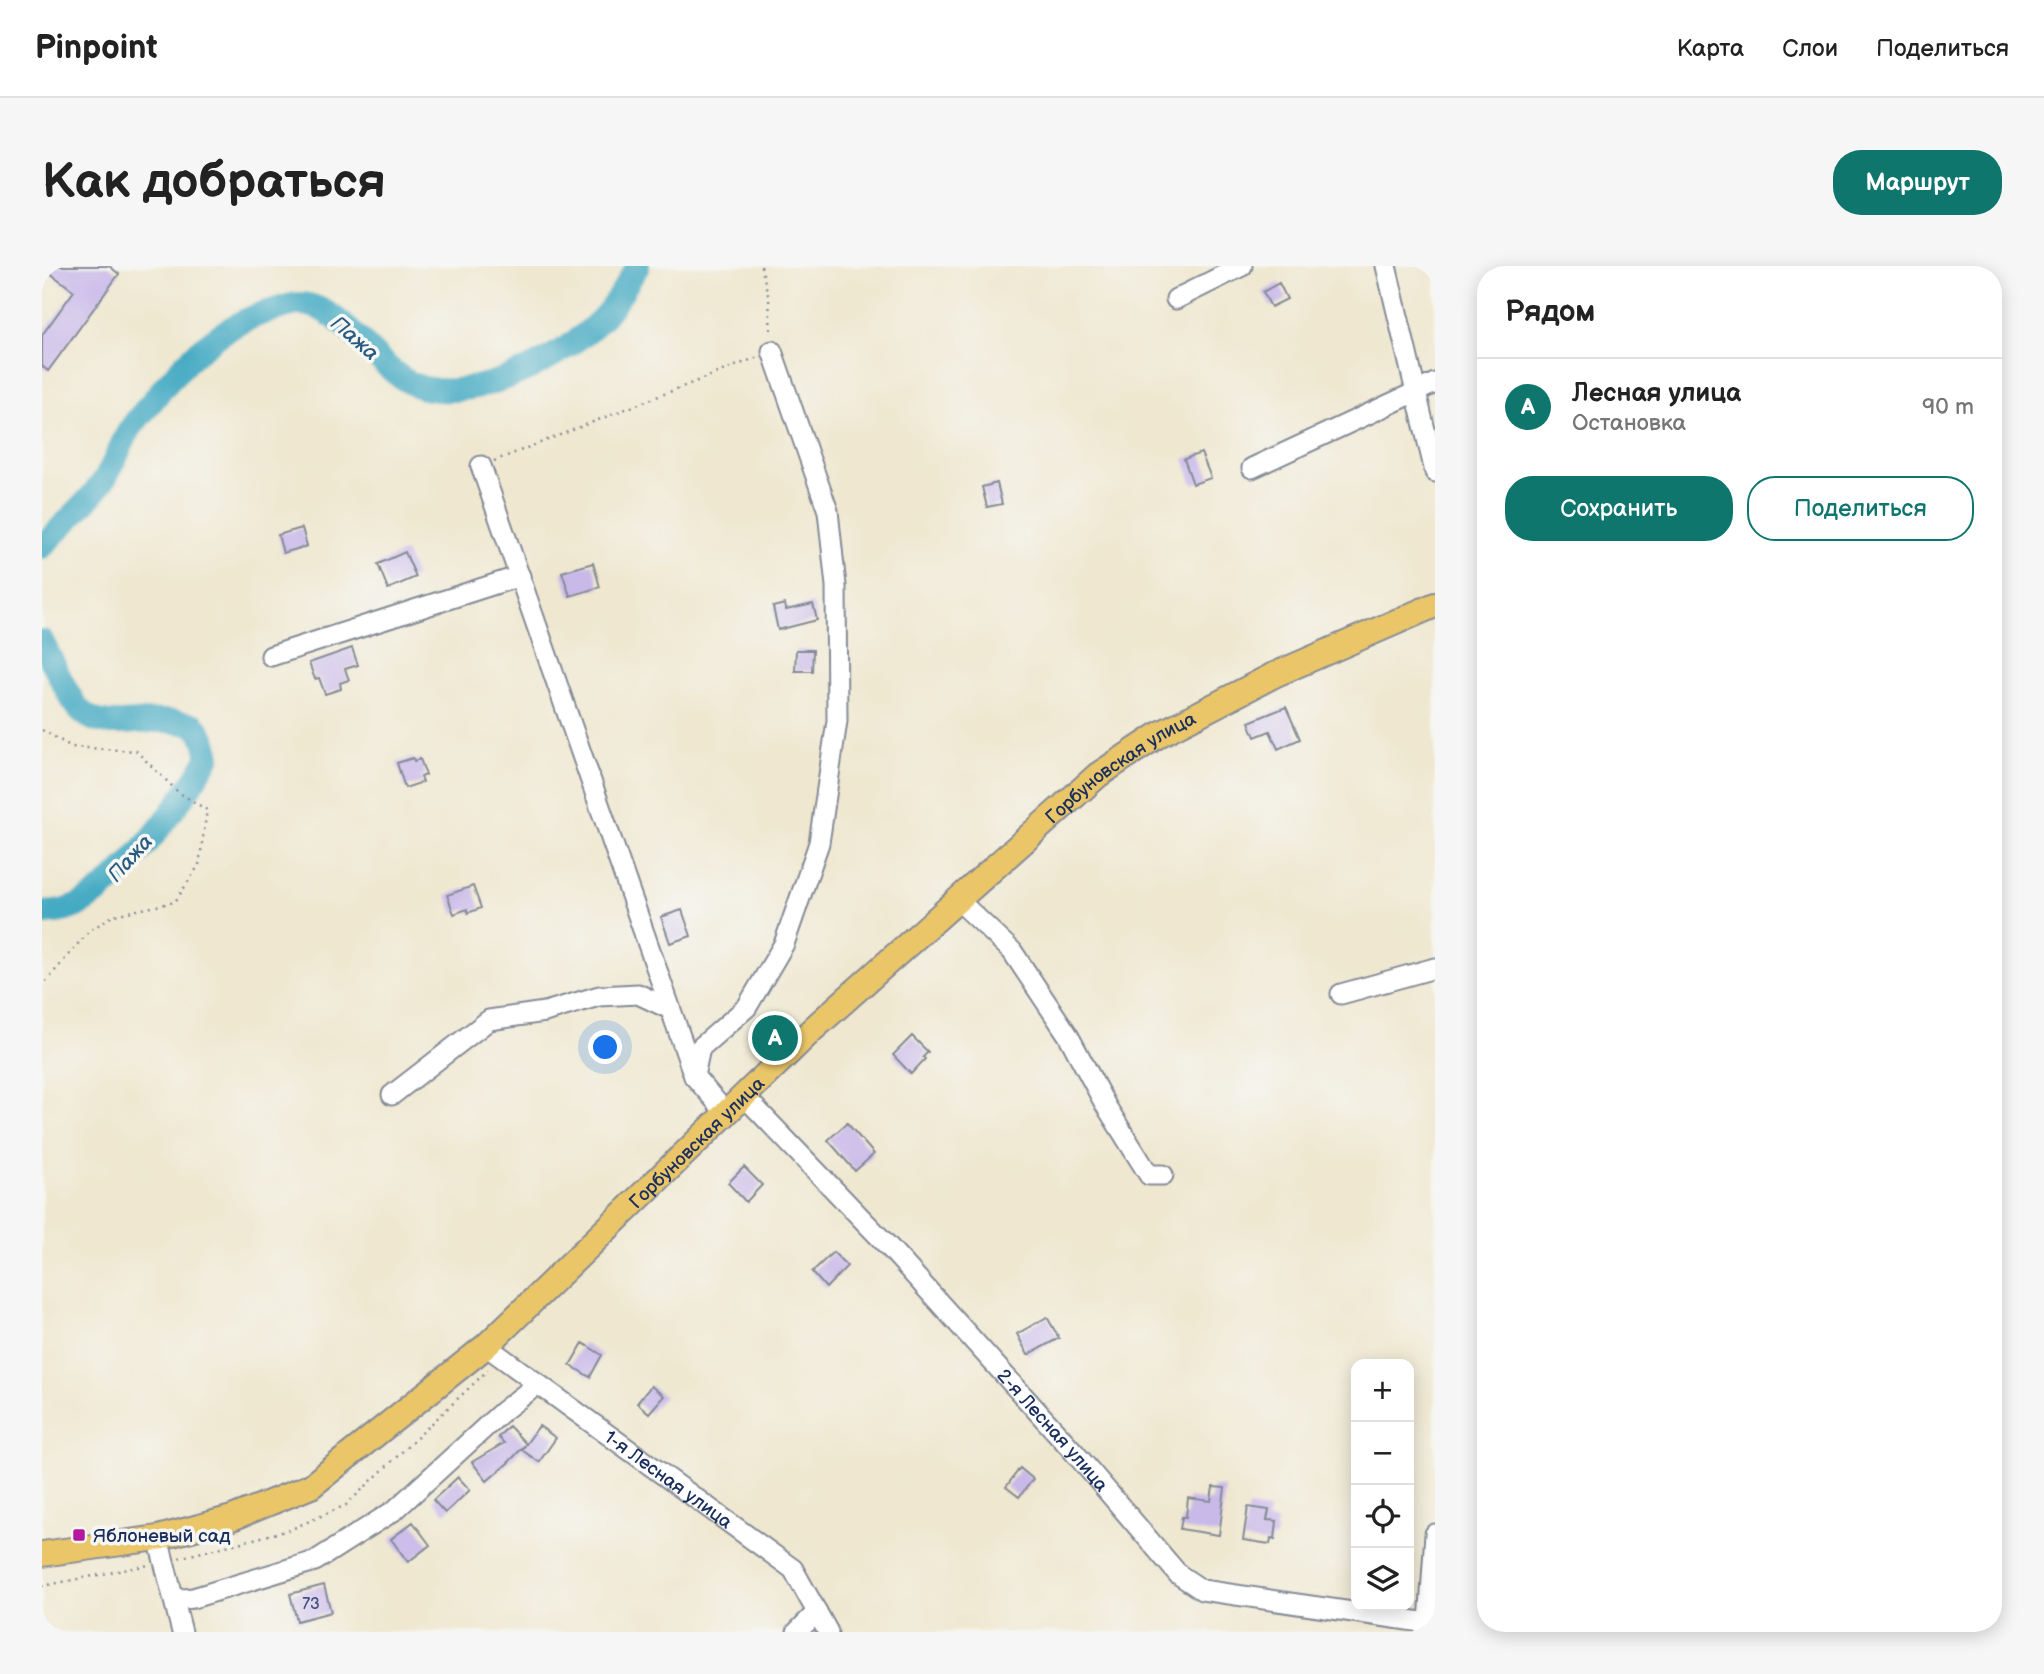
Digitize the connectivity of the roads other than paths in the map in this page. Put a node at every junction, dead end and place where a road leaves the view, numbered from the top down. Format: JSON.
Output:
{"nodes":[{"id":1,"x":1242,"y":266,"type":"edge"},
{"id":2,"x":1385,"y":266,"type":"edge"},
{"id":3,"x":1176,"y":299,"type":"dead end"},
{"id":4,"x":772,"y":351,"type":"road end"},
{"id":5,"x":1435,"y":383,"type":"edge"},
{"id":6,"x":1415,"y":392,"type":"junction"},
{"id":7,"x":481,"y":466,"type":"road end"},
{"id":8,"x":1252,"y":468,"type":"dead end"},
{"id":9,"x":1435,"y":472,"type":"edge"},
{"id":10,"x":520,"y":576,"type":"junction"},
{"id":11,"x":1435,"y":605,"type":"edge"},
{"id":12,"x":271,"y":656,"type":"dead end"},
{"id":13,"x":958,"y":900,"type":"junction"},
{"id":14,"x":1435,"y":968,"type":"edge"},
{"id":15,"x":1340,"y":994,"type":"dead end"},
{"id":16,"x":670,"y":1009,"type":"junction"},
{"id":17,"x":694,"y":1076,"type":"junction"},
{"id":18,"x":392,"y":1096,"type":"dead end"},
{"id":19,"x":744,"y":1096,"type":"junction"},
{"id":20,"x":726,"y":1113,"type":"junction"},
{"id":21,"x":1163,"y":1175,"type":"dead end"},
{"id":22,"x":486,"y":1346,"type":"junction"},
{"id":23,"x":538,"y":1384,"type":"junction"},
{"id":24,"x":1435,"y":1534,"type":"edge"},
{"id":25,"x":158,"y":1538,"type":"junction"},
{"id":26,"x":42,"y":1553,"type":"edge"},
{"id":27,"x":175,"y":1600,"type":"junction"},
{"id":28,"x":817,"y":1612,"type":"junction"},
{"id":29,"x":1432,"y":1624,"type":"edge"},
{"id":30,"x":182,"y":1632,"type":"edge"},
{"id":31,"x":797,"y":1632,"type":"edge"},
{"id":32,"x":828,"y":1632,"type":"edge"}],
"edges":[{"from":1,"to":3,"type":"street"},
{"from":2,"to":6,"type":"street"},
{"from":4,"to":17,"type":"street"},
{"from":5,"to":6,"type":"street"},
{"from":6,"to":8,"type":"street"},
{"from":6,"to":9,"type":"street"},
{"from":7,"to":10,"type":"street"},
{"from":10,"to":12,"type":"street"},
{"from":10,"to":16,"type":"street"},
{"from":11,"to":13,"type":"main road","name":"Горбуновская улица"},
{"from":13,"to":19,"type":"main road","name":"Горбуновская улица"},
{"from":13,"to":21,"type":"street"},
{"from":14,"to":15,"type":"street"},
{"from":16,"to":17,"type":"street"},
{"from":16,"to":18,"type":"street"},
{"from":17,"to":20,"type":"street"},
{"from":19,"to":20,"type":"main road","name":"Горбуновская улица"},
{"from":19,"to":29,"type":"street","name":"2-я Лесная улица"},
{"from":20,"to":22,"type":"main road","name":"Горбуновская улица"},
{"from":22,"to":23,"type":"street","name":"1-я Лесная улица"},
{"from":22,"to":25,"type":"main road","name":"Горбуновская улица"},
{"from":23,"to":27,"type":"street"},
{"from":23,"to":28,"type":"street","name":"1-я Лесная улица"},
{"from":24,"to":29,"type":"street"},
{"from":25,"to":26,"type":"main road","name":"Горбуновская улица"},
{"from":25,"to":27,"type":"street"},
{"from":27,"to":30,"type":"street"},
{"from":28,"to":31,"type":"street"},
{"from":28,"to":32,"type":"street","name":"1-я Лесная улица"}]}
